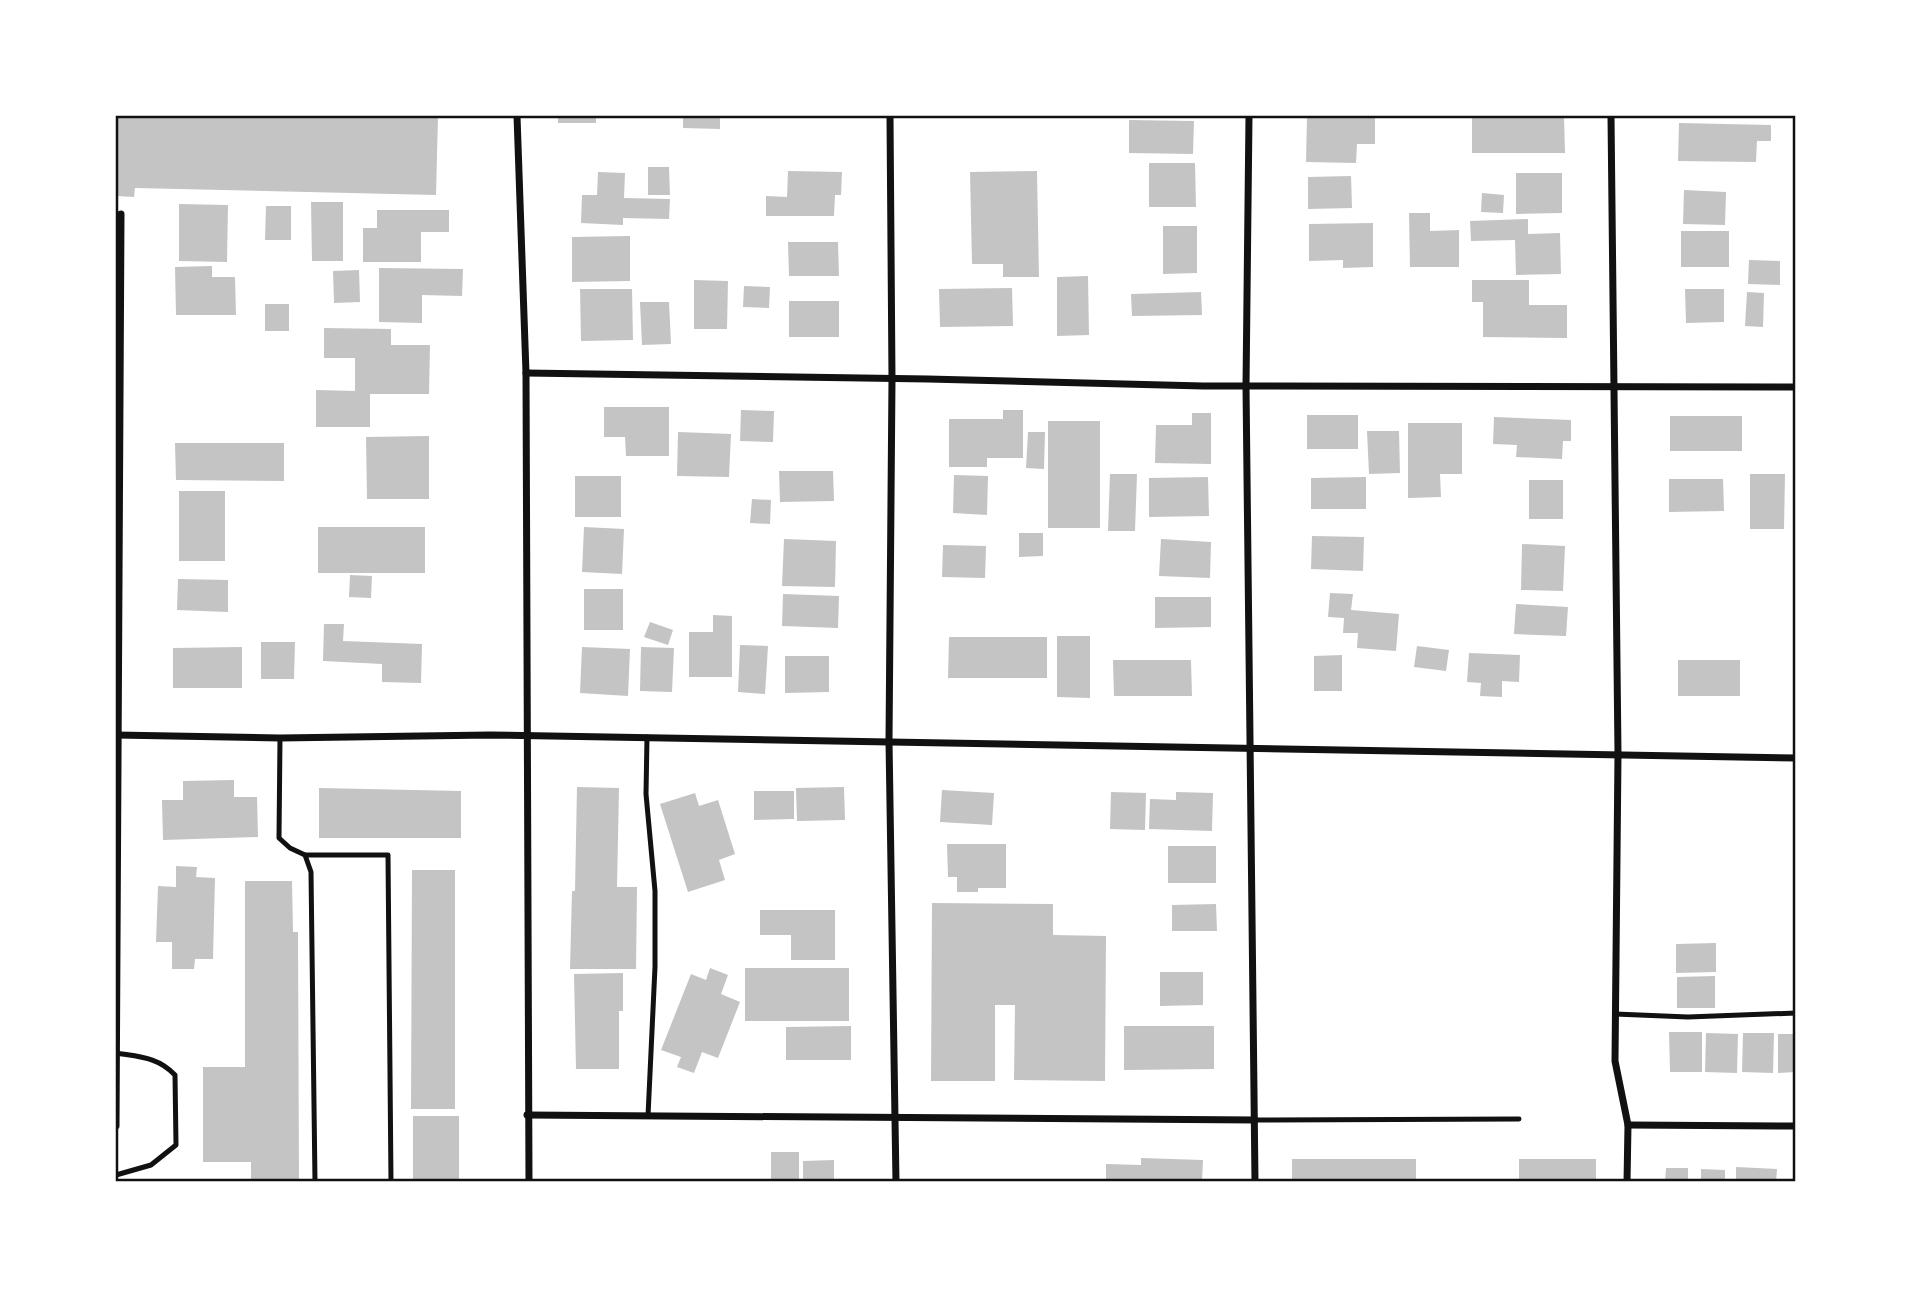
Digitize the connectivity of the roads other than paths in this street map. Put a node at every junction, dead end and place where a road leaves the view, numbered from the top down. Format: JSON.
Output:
{"nodes":[{"id":1,"x":517,"y":116,"type":"edge"},
{"id":2,"x":890,"y":116,"type":"edge"},
{"id":3,"x":1249,"y":116,"type":"edge"},
{"id":4,"x":1611,"y":116,"type":"edge"},
{"id":5,"x":121,"y":214,"type":"dead end"},
{"id":6,"x":526,"y":373,"type":"junction"},
{"id":7,"x":892,"y":379,"type":"junction"},
{"id":8,"x":1246,"y":386,"type":"junction"},
{"id":9,"x":1614,"y":386,"type":"junction"},
{"id":10,"x":1796,"y":387,"type":"edge"},
{"id":11,"x":117,"y":735,"type":"edge"},
{"id":12,"x":526,"y":736,"type":"junction"},
{"id":13,"x":280,"y":737,"type":"junction"},
{"id":14,"x":647,"y":737,"type":"junction"},
{"id":15,"x":889,"y":741,"type":"junction"},
{"id":16,"x":1251,"y":750,"type":"junction"},
{"id":17,"x":1618,"y":754,"type":"junction"},
{"id":18,"x":1796,"y":758,"type":"edge"},
{"id":19,"x":304,"y":855,"type":"junction"},
{"id":20,"x":1615,"y":1013,"type":"junction"},
{"id":21,"x":1796,"y":1013,"type":"edge"},
{"id":22,"x":116,"y":1053,"type":"edge"},
{"id":23,"x":527,"y":1115,"type":"junction"},
{"id":24,"x":648,"y":1116,"type":"junction"},
{"id":25,"x":896,"y":1117,"type":"junction"},
{"id":26,"x":1519,"y":1119,"type":"dead end"},
{"id":27,"x":1255,"y":1120,"type":"junction"},
{"id":28,"x":1628,"y":1125,"type":"junction"},
{"id":29,"x":116,"y":1126,"type":"edge"},
{"id":30,"x":1796,"y":1126,"type":"edge"},
{"id":31,"x":116,"y":1175,"type":"edge"},
{"id":32,"x":315,"y":1181,"type":"edge"},
{"id":33,"x":391,"y":1181,"type":"edge"},
{"id":34,"x":529,"y":1181,"type":"edge"},
{"id":35,"x":896,"y":1181,"type":"edge"},
{"id":36,"x":1255,"y":1181,"type":"edge"},
{"id":37,"x":1627,"y":1181,"type":"edge"}],
"edges":[{"from":1,"to":6,"type":"street"},
{"from":2,"to":7,"type":"street"},
{"from":3,"to":8,"type":"street"},
{"from":4,"to":9,"type":"street"},
{"from":5,"to":11,"type":"street"},
{"from":6,"to":7,"type":"street"},
{"from":6,"to":12,"type":"street"},
{"from":7,"to":8,"type":"street"},
{"from":7,"to":15,"type":"street"},
{"from":8,"to":9,"type":"street"},
{"from":8,"to":16,"type":"street"},
{"from":9,"to":10,"type":"street"},
{"from":9,"to":17,"type":"street"},
{"from":11,"to":13,"type":"street"},
{"from":11,"to":22,"type":"street"},
{"from":12,"to":13,"type":"street"},
{"from":12,"to":14,"type":"street"},
{"from":12,"to":23,"type":"street"},
{"from":13,"to":19,"type":"lane"},
{"from":14,"to":15,"type":"street"},
{"from":14,"to":24,"type":"lane"},
{"from":15,"to":16,"type":"street"},
{"from":15,"to":25,"type":"street"},
{"from":16,"to":17,"type":"street"},
{"from":16,"to":27,"type":"street"},
{"from":17,"to":18,"type":"street"},
{"from":17,"to":20,"type":"street"},
{"from":19,"to":32,"type":"lane"},
{"from":19,"to":33,"type":"lane"},
{"from":20,"to":21,"type":"lane"},
{"from":20,"to":28,"type":"street"},
{"from":22,"to":29,"type":"street"},
{"from":22,"to":31,"type":"lane"},
{"from":23,"to":24,"type":"street"},
{"from":23,"to":34,"type":"street"},
{"from":24,"to":25,"type":"street"},
{"from":25,"to":27,"type":"street"},
{"from":25,"to":35,"type":"street"},
{"from":26,"to":27,"type":"lane"},
{"from":27,"to":36,"type":"street"},
{"from":28,"to":30,"type":"street"},
{"from":28,"to":37,"type":"street"}]}
